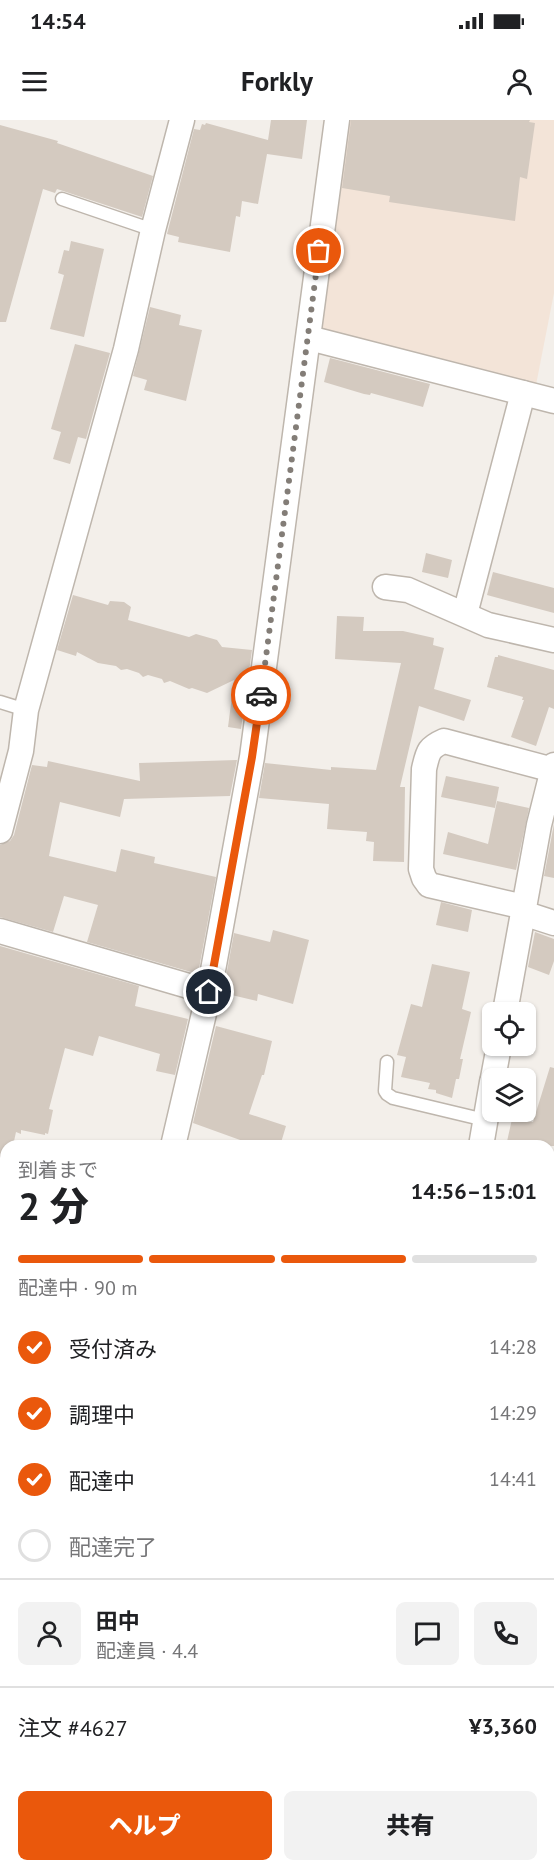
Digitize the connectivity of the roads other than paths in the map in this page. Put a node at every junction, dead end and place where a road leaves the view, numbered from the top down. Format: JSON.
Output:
{"nodes":[{"id":1,"x":182,"y":120,"type":"edge"},
{"id":2,"x":337,"y":120,"type":"edge"},
{"id":3,"x":62,"y":199,"type":"dead end"},
{"id":4,"x":153,"y":231,"type":"junction"},
{"id":5,"x":309,"y":338,"type":"junction"},
{"id":6,"x":523,"y":393,"type":"junction"},
{"id":7,"x":554,"y":401,"type":"edge"},
{"id":8,"x":385,"y":587,"type":"dead end"},
{"id":9,"x":465,"y":614,"type":"junction"},
{"id":10,"x":554,"y":640,"type":"edge"},
{"id":11,"x":0,"y":702,"type":"edge"},
{"id":12,"x":26,"y":710,"type":"junction"},
{"id":13,"x":553,"y":768,"type":"edge"},
{"id":14,"x":0,"y":831,"type":"edge"},
{"id":15,"x":524,"y":910,"type":"junction"},
{"id":16,"x":554,"y":923,"type":"edge"},
{"id":17,"x":0,"y":931,"type":"edge"},
{"id":18,"x":209,"y":992,"type":"junction"},
{"id":19,"x":507,"y":1002,"type":"edge"},
{"id":20,"x":387,"y":1062,"type":"dead end"},
{"id":21,"x":482,"y":1119,"type":"edge"},
{"id":22,"x":485,"y":1122,"type":"edge"},
{"id":23,"x":171,"y":1140,"type":"edge"},
{"id":24,"x":482,"y":1140,"type":"edge"}],
"edges":[{"from":1,"to":4,"type":"street"},
{"from":2,"to":5,"type":"street"},
{"from":3,"to":4,"type":"lane"},
{"from":4,"to":12,"type":"street"},
{"from":5,"to":6,"type":"street"},
{"from":5,"to":18,"type":"street"},
{"from":6,"to":7,"type":"street"},
{"from":6,"to":9,"type":"street"},
{"from":8,"to":9,"type":"street"},
{"from":9,"to":10,"type":"street"},
{"from":11,"to":12,"type":"lane"},
{"from":12,"to":14,"type":"street"},
{"from":13,"to":15,"type":"street"},
{"from":13,"to":15,"type":"street"},
{"from":15,"to":16,"type":"street"},
{"from":15,"to":19,"type":"street"},
{"from":17,"to":18,"type":"street"},
{"from":18,"to":23,"type":"street"},
{"from":20,"to":21,"type":"lane"},
{"from":22,"to":24,"type":"street"}]}
